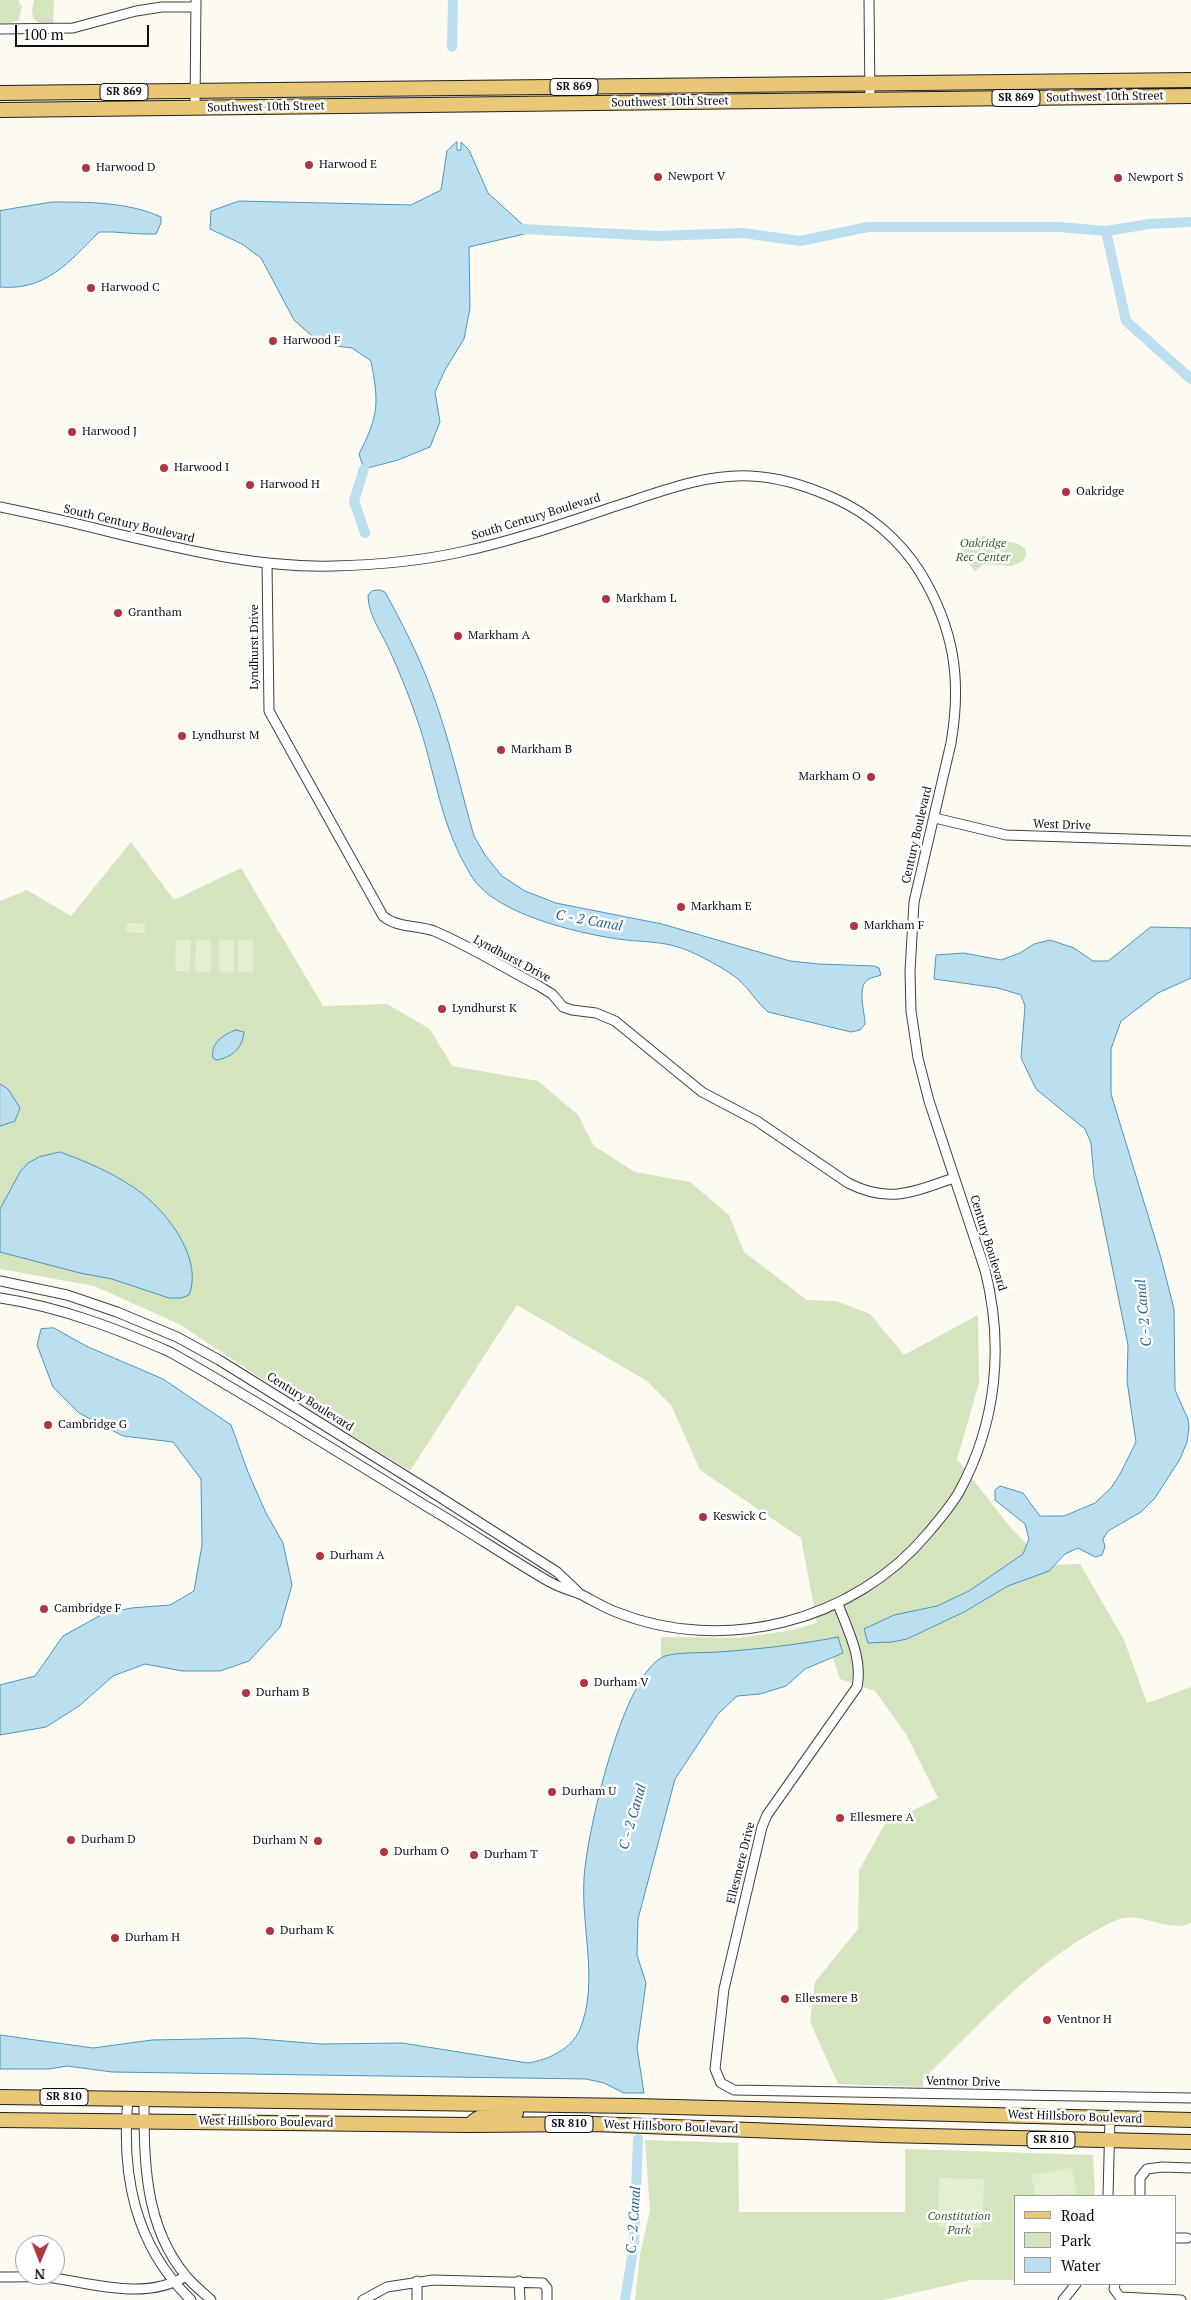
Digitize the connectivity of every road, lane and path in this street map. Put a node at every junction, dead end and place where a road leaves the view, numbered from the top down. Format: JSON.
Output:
{"nodes":[{"id":1,"x":870,"y":0,"type":"edge"},
{"id":2,"x":196,"y":4,"type":"edge"},
{"id":3,"x":0,"y":29,"type":"edge"},
{"id":4,"x":1191,"y":80,"type":"edge"},
{"id":5,"x":871,"y":83,"type":"junction"},
{"id":6,"x":195,"y":92,"type":"junction"},
{"id":7,"x":0,"y":93,"type":"edge"},
{"id":8,"x":1191,"y":96,"type":"edge"},
{"id":9,"x":870,"y":100,"type":"junction"},
{"id":10,"x":195,"y":108,"type":"junction"},
{"id":11,"x":0,"y":110,"type":"edge"},
{"id":12,"x":0,"y":507,"type":"edge"},
{"id":13,"x":267,"y":564,"type":"junction"},
{"id":14,"x":957,"y":694,"type":"joint"},
{"id":15,"x":935,"y":818,"type":"junction"},
{"id":16,"x":1191,"y":841,"type":"edge"},
{"id":17,"x":954,"y":1178,"type":"junction"},
{"id":18,"x":0,"y":1282,"type":"edge"},
{"id":19,"x":0,"y":1298,"type":"edge"},
{"id":20,"x":582,"y":1595,"type":"junction"},
{"id":21,"x":838,"y":1604,"type":"junction"},
{"id":22,"x":734,"y":2090,"type":"joint"},
{"id":23,"x":0,"y":2097,"type":"edge"},
{"id":24,"x":128,"y":2098,"type":"junction"},
{"id":25,"x":144,"y":2098,"type":"junction"},
{"id":26,"x":1191,"y":2098,"type":"edge"},
{"id":27,"x":529,"y":2105,"type":"junction"},
{"id":28,"x":1110,"y":2118,"type":"junction"},
{"id":29,"x":0,"y":2120,"type":"edge"},
{"id":30,"x":126,"y":2120,"type":"junction"},
{"id":31,"x":1191,"y":2120,"type":"edge"},
{"id":32,"x":144,"y":2121,"type":"junction"},
{"id":33,"x":470,"y":2125,"type":"junction"},
{"id":34,"x":1109,"y":2141,"type":"junction"},
{"id":35,"x":1191,"y":2142,"type":"edge"},
{"id":36,"x":1191,"y":2168,"type":"edge"},
{"id":37,"x":1108,"y":2195,"type":"edge"},
{"id":38,"x":1140,"y":2195,"type":"edge"},
{"id":39,"x":1176,"y":2238,"type":"edge"},
{"id":40,"x":1187,"y":2238,"type":"dead end"},
{"id":41,"x":186,"y":2276,"type":"junction"},
{"id":42,"x":0,"y":2277,"type":"edge"},
{"id":43,"x":417,"y":2281,"type":"junction"},
{"id":44,"x":519,"y":2282,"type":"junction"},
{"id":45,"x":174,"y":2284,"type":"junction"},
{"id":46,"x":1075,"y":2285,"type":"edge"},
{"id":47,"x":1115,"y":2285,"type":"edge"},
{"id":48,"x":191,"y":2300,"type":"edge"},
{"id":49,"x":211,"y":2300,"type":"edge"},
{"id":50,"x":363,"y":2300,"type":"edge"},
{"id":51,"x":417,"y":2300,"type":"edge"},
{"id":52,"x":520,"y":2300,"type":"edge"},
{"id":53,"x":547,"y":2300,"type":"edge"},
{"id":54,"x":1063,"y":2300,"type":"edge"},
{"id":55,"x":1181,"y":2300,"type":"edge"}],
"edges":[{"from":1,"to":5,"type":"street"},
{"from":2,"to":3,"type":"street"},
{"from":2,"to":6,"type":"street"},
{"from":4,"to":5,"type":"main road","name":"Southwest 10th Street","number":"SR 869"},
{"from":5,"to":6,"type":"main road","name":"Southwest 10th Street","number":"SR 869"},
{"from":5,"to":9,"type":"street"},
{"from":6,"to":7,"type":"main road","name":"Southwest 10th Street","number":"SR 869"},
{"from":6,"to":10,"type":"street"},
{"from":8,"to":9,"type":"main road","name":"Southwest 10th Street","number":"SR 869"},
{"from":9,"to":10,"type":"main road","name":"Southwest 10th Street","number":"SR 869"},
{"from":10,"to":11,"type":"main road","name":"Southwest 10th Street","number":"SR 869"},
{"from":12,"to":13,"type":"street","name":"South Century Boulevard"},
{"from":13,"to":14,"type":"street","name":"South Century Boulevard"},
{"from":13,"to":17,"type":"street","name":"Lyndhurst Drive"},
{"from":14,"to":15,"type":"street","name":"Century Boulevard"},
{"from":15,"to":16,"type":"street","name":"West Drive"},
{"from":15,"to":17,"type":"street","name":"Century Boulevard"},
{"from":17,"to":21,"type":"street","name":"Century Boulevard"},
{"from":18,"to":20,"type":"street","name":"Century Boulevard"},
{"from":19,"to":20,"type":"street","name":"Century Boulevard"},
{"from":20,"to":21,"type":"street","name":"Century Boulevard"},
{"from":21,"to":22,"type":"street","name":"Ellesmere Drive"},
{"from":22,"to":26,"type":"street","name":"Ventnor Drive"},
{"from":23,"to":24,"type":"main road","name":"West Hillsboro Boulevard","number":"SR 810"},
{"from":24,"to":25,"type":"main road","name":"West Hillsboro Boulevard","number":"SR 810"},
{"from":24,"to":30,"type":"street"},
{"from":25,"to":27,"type":"main road","name":"West Hillsboro Boulevard","number":"SR 810"},
{"from":25,"to":32,"type":"street"},
{"from":27,"to":28,"type":"main road","name":"West Hillsboro Boulevard","number":"SR 810"},
{"from":27,"to":33,"type":"main road"},
{"from":28,"to":31,"type":"main road","name":"West Hillsboro Boulevard","number":"SR 810"},
{"from":28,"to":34,"type":"street"},
{"from":29,"to":30,"type":"main road","name":"West Hillsboro Boulevard","number":"SR 810"},
{"from":30,"to":32,"type":"main road","name":"West Hillsboro Boulevard","number":"SR 810"},
{"from":30,"to":45,"type":"street"},
{"from":32,"to":33,"type":"main road","name":"West Hillsboro Boulevard","number":"SR 810"},
{"from":32,"to":41,"type":"street"},
{"from":33,"to":34,"type":"main road","name":"West Hillsboro Boulevard","number":"SR 810"},
{"from":34,"to":35,"type":"main road","name":"West Hillsboro Boulevard","number":"SR 810"},
{"from":34,"to":37,"type":"street"},
{"from":36,"to":38,"type":"street"},
{"from":39,"to":40,"type":"street"},
{"from":41,"to":45,"type":"street"},
{"from":41,"to":49,"type":"street"},
{"from":42,"to":45,"type":"street"},
{"from":43,"to":44,"type":"street"},
{"from":43,"to":50,"type":"street"},
{"from":43,"to":51,"type":"street"},
{"from":44,"to":52,"type":"street"},
{"from":44,"to":53,"type":"street"},
{"from":45,"to":48,"type":"street"},
{"from":46,"to":54,"type":"street"},
{"from":47,"to":55,"type":"street"}]}
